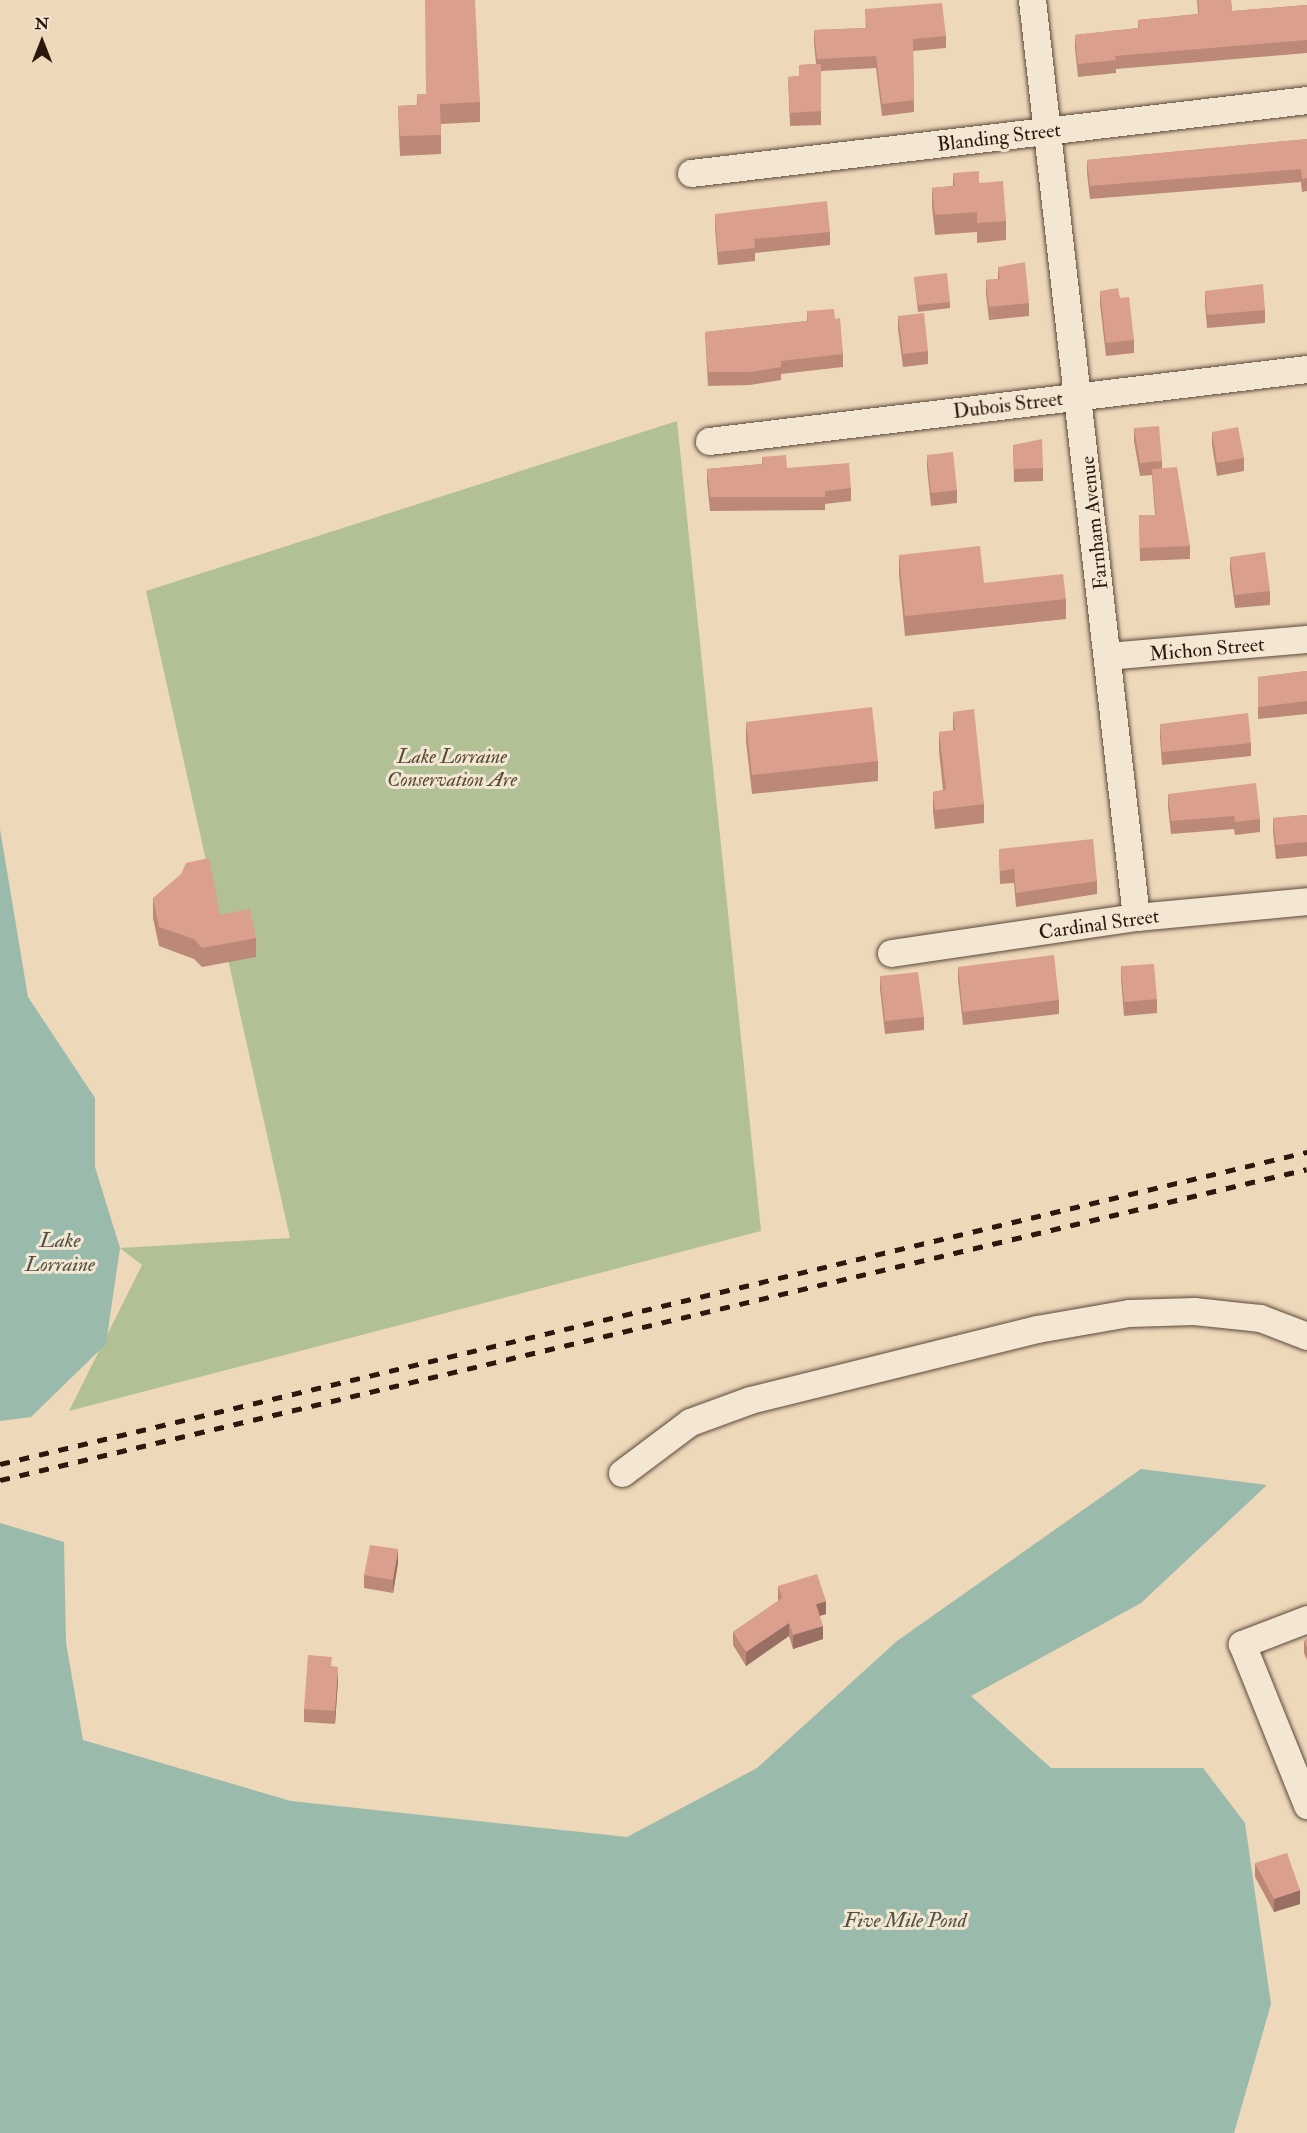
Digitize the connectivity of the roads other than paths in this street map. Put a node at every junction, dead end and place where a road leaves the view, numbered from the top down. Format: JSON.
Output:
{"nodes":[{"id":1,"x":1032,"y":0,"type":"edge"},
{"id":2,"x":1307,"y":100,"type":"edge"},
{"id":3,"x":1049,"y":130,"type":"junction"},
{"id":4,"x":691,"y":173,"type":"dead end"},
{"id":5,"x":1307,"y":369,"type":"edge"},
{"id":6,"x":1081,"y":397,"type":"junction"},
{"id":7,"x":709,"y":441,"type":"dead end"},
{"id":8,"x":1307,"y":639,"type":"edge"},
{"id":9,"x":1107,"y":656,"type":"junction"},
{"id":10,"x":1307,"y":901,"type":"edge"},
{"id":11,"x":1136,"y":917,"type":"junction"},
{"id":12,"x":891,"y":953,"type":"dead end"},
{"id":13,"x":1307,"y":1336,"type":"edge"},
{"id":14,"x":622,"y":1473,"type":"dead end"},
{"id":15,"x":1307,"y":1619,"type":"edge"},
{"id":16,"x":1307,"y":1805,"type":"edge"}],
"edges":[{"from":1,"to":3,"type":"street","name":"Farnham Avenue"},
{"from":2,"to":3,"type":"street","name":"Blanding Street"},
{"from":3,"to":4,"type":"street","name":"Blanding Street"},
{"from":3,"to":6,"type":"street","name":"Farnham Avenue"},
{"from":5,"to":6,"type":"street","name":"Dubois Street"},
{"from":6,"to":7,"type":"street","name":"Dubois Street"},
{"from":6,"to":9,"type":"street","name":"Farnham Avenue"},
{"from":8,"to":9,"type":"street","name":"Michon Street"},
{"from":9,"to":11,"type":"street","name":"Farnham Avenue"},
{"from":10,"to":11,"type":"street","name":"Cardinal Street"},
{"from":11,"to":12,"type":"street","name":"Cardinal Street"},
{"from":13,"to":14,"type":"street"},
{"from":15,"to":16,"type":"street"}]}
